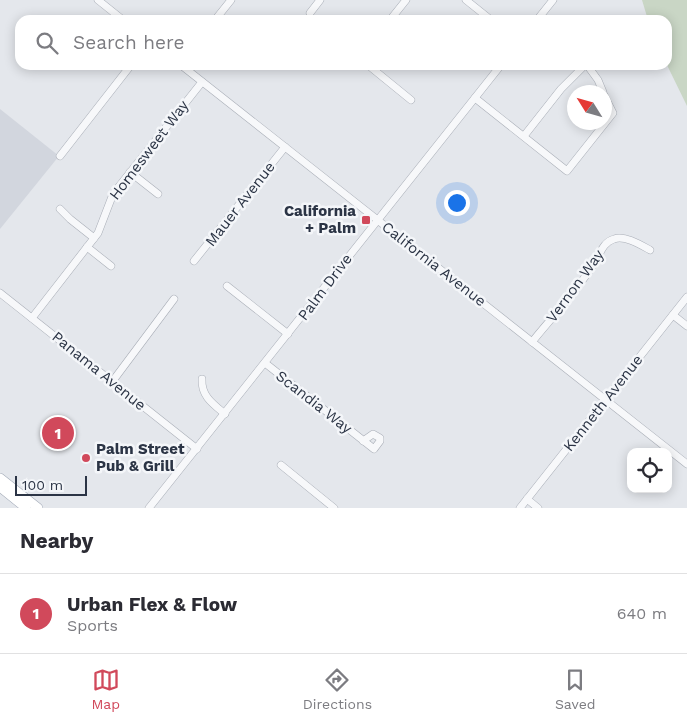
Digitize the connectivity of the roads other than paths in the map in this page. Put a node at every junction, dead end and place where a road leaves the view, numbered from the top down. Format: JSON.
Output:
{"nodes":[{"id":1,"x":99,"y":0,"type":"edge"},
{"id":2,"x":230,"y":0,"type":"edge"},
{"id":3,"x":320,"y":0,"type":"edge"},
{"id":4,"x":406,"y":0,"type":"edge"},
{"id":5,"x":466,"y":0,"type":"edge"},
{"id":6,"x":553,"y":0,"type":"edge"},
{"id":7,"x":310,"y":13,"type":"dead end"},
{"id":8,"x":117,"y":15,"type":"edge"},
{"id":9,"x":219,"y":15,"type":"edge"},
{"id":10,"x":397,"y":15,"type":"edge"},
{"id":11,"x":485,"y":15,"type":"edge"},
{"id":12,"x":541,"y":15,"type":"edge"},
{"id":13,"x":127,"y":70,"type":"edge"},
{"id":14,"x":187,"y":70,"type":"edge"},
{"id":15,"x":374,"y":70,"type":"edge"},
{"id":16,"x":497,"y":70,"type":"edge"},
{"id":17,"x":581,"y":70,"type":"edge"},
{"id":18,"x":590,"y":70,"type":"edge"},
{"id":19,"x":202,"y":82,"type":"junction"},
{"id":20,"x":600,"y":85,"type":"edge"},
{"id":21,"x":475,"y":98,"type":"junction"},
{"id":22,"x":412,"y":100,"type":"dead end"},
{"id":23,"x":600,"y":130,"type":"edge"},
{"id":24,"x":524,"y":136,"type":"junction"},
{"id":25,"x":285,"y":147,"type":"junction"},
{"id":26,"x":60,"y":156,"type":"dead end"},
{"id":27,"x":130,"y":172,"type":"junction"},
{"id":28,"x":158,"y":194,"type":"dead end"},
{"id":29,"x":60,"y":209,"type":"dead end"},
{"id":30,"x":378,"y":221,"type":"junction"},
{"id":31,"x":94,"y":238,"type":"junction"},
{"id":32,"x":87,"y":247,"type":"junction"},
{"id":33,"x":650,"y":250,"type":"dead end"},
{"id":34,"x":194,"y":260,"type":"dead end"},
{"id":35,"x":111,"y":266,"type":"dead end"},
{"id":36,"x":227,"y":286,"type":"dead end"},
{"id":37,"x":0,"y":293,"type":"edge"},
{"id":38,"x":687,"y":297,"type":"edge"},
{"id":39,"x":174,"y":299,"type":"dead end"},
{"id":40,"x":673,"y":315,"type":"junction"},
{"id":41,"x":32,"y":318,"type":"junction"},
{"id":42,"x":687,"y":326,"type":"edge"},
{"id":43,"x":288,"y":334,"type":"junction"},
{"id":44,"x":532,"y":342,"type":"junction"},
{"id":45,"x":266,"y":363,"type":"junction"},
{"id":46,"x":202,"y":378,"type":"dead end"},
{"id":47,"x":112,"y":382,"type":"junction"},
{"id":48,"x":605,"y":400,"type":"junction"},
{"id":49,"x":225,"y":414,"type":"junction"},
{"id":50,"x":362,"y":440,"type":"dead end"},
{"id":51,"x":197,"y":450,"type":"junction"},
{"id":52,"x":687,"y":464,"type":"edge"},
{"id":53,"x":281,"y":465,"type":"dead end"},
{"id":54,"x":0,"y":478,"type":"edge"},
{"id":55,"x":0,"y":483,"type":"edge"},
{"id":56,"x":0,"y":487,"type":"edge"},
{"id":57,"x":527,"y":499,"type":"junction"},
{"id":58,"x":27,"y":507,"type":"edge"},
{"id":59,"x":149,"y":508,"type":"edge"},
{"id":60,"x":334,"y":508,"type":"edge"},
{"id":61,"x":520,"y":508,"type":"edge"},
{"id":62,"x":538,"y":508,"type":"edge"}],
"edges":[{"from":1,"to":8,"type":"street"},
{"from":2,"to":9,"type":"street"},
{"from":3,"to":7,"type":"street"},
{"from":4,"to":10,"type":"street"},
{"from":5,"to":11,"type":"street"},
{"from":6,"to":12,"type":"street"},
{"from":13,"to":26,"type":"street"},
{"from":14,"to":19,"type":"street","name":"California Avenue"},
{"from":15,"to":22,"type":"street"},
{"from":16,"to":21,"type":"street","name":"Palm Drive"},
{"from":17,"to":24,"type":"street"},
{"from":18,"to":20,"type":"street"},
{"from":19,"to":25,"type":"street","name":"California Avenue"},
{"from":19,"to":27,"type":"street","name":"Homesweet Way"},
{"from":21,"to":24,"type":"street"},
{"from":21,"to":30,"type":"street","name":"Palm Drive"},
{"from":23,"to":24,"type":"street"},
{"from":25,"to":30,"type":"street","name":"California Avenue"},
{"from":25,"to":34,"type":"street","name":"Mauer Avenue"},
{"from":27,"to":28,"type":"street"},
{"from":27,"to":31,"type":"street","name":"Homesweet Way"},
{"from":29,"to":31,"type":"street"},
{"from":30,"to":43,"type":"street","name":"Palm Drive"},
{"from":30,"to":44,"type":"street","name":"California Avenue"},
{"from":31,"to":32,"type":"street","name":"Homesweet Way"},
{"from":32,"to":35,"type":"street"},
{"from":32,"to":41,"type":"street","name":"Homesweet Way"},
{"from":33,"to":44,"type":"street","name":"Vernon Way"},
{"from":36,"to":43,"type":"street"},
{"from":37,"to":41,"type":"street","name":"Panama Avenue"},
{"from":38,"to":40,"type":"street","name":"Kenneth Avenue"},
{"from":39,"to":47,"type":"street"},
{"from":40,"to":42,"type":"street"},
{"from":40,"to":48,"type":"street","name":"Kenneth Avenue"},
{"from":41,"to":47,"type":"street","name":"Panama Avenue"},
{"from":43,"to":45,"type":"street","name":"Palm Drive"},
{"from":44,"to":48,"type":"street","name":"California Avenue"},
{"from":45,"to":49,"type":"street","name":"Palm Drive"},
{"from":45,"to":50,"type":"street","name":"Scandia Way"},
{"from":46,"to":49,"type":"street"},
{"from":47,"to":51,"type":"street","name":"Panama Avenue"},
{"from":48,"to":52,"type":"street","name":"California Avenue"},
{"from":48,"to":57,"type":"street","name":"Kenneth Avenue"},
{"from":49,"to":51,"type":"street","name":"Palm Drive"},
{"from":51,"to":59,"type":"street","name":"Palm Drive"},
{"from":53,"to":60,"type":"street"},
{"from":54,"to":58,"type":"main road"},
{"from":55,"to":58,"type":"main road"},
{"from":56,"to":58,"type":"main road"},
{"from":57,"to":61,"type":"street","name":"Kenneth Avenue"},
{"from":57,"to":62,"type":"street"}]}
